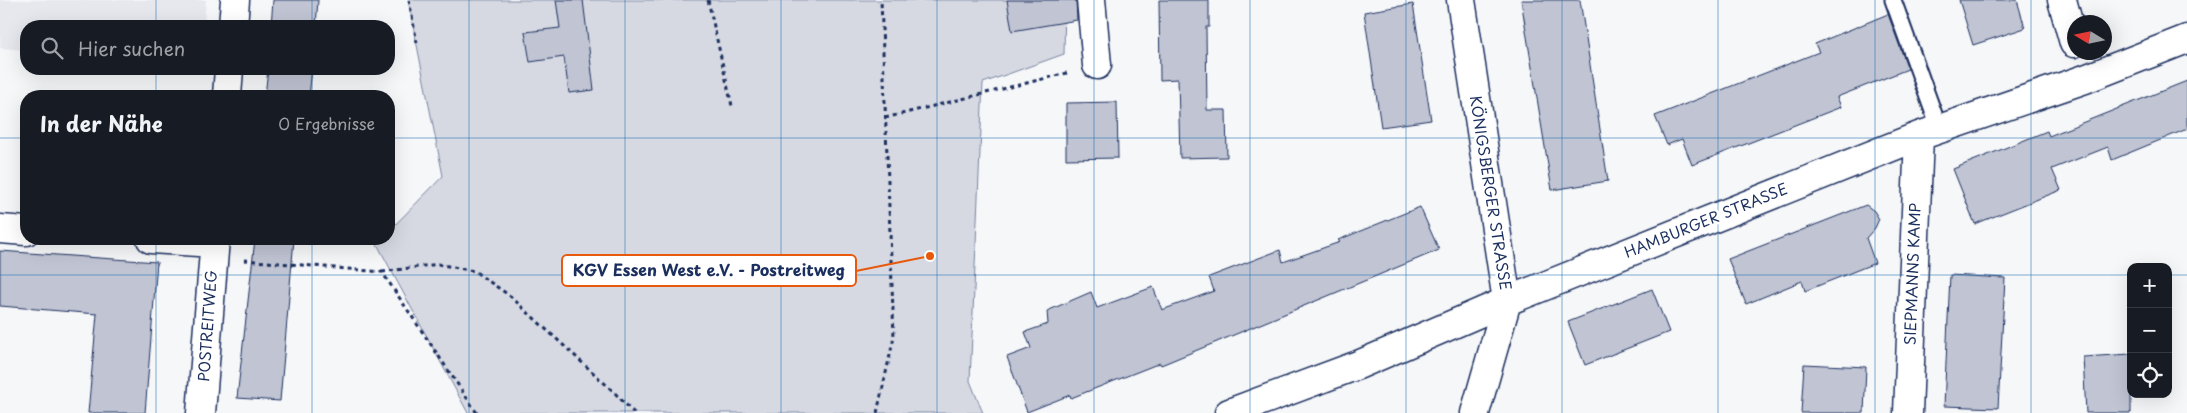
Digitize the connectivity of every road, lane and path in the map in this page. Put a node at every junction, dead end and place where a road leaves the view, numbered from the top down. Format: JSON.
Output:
{"nodes":[{"id":1,"x":235,"y":0,"type":"edge"},
{"id":2,"x":409,"y":0,"type":"edge"},
{"id":3,"x":708,"y":0,"type":"edge"},
{"id":4,"x":881,"y":0,"type":"edge"},
{"id":5,"x":1091,"y":0,"type":"edge"},
{"id":6,"x":1461,"y":0,"type":"edge"},
{"id":7,"x":1893,"y":0,"type":"edge"},
{"id":8,"x":2062,"y":0,"type":"edge"},
{"id":9,"x":2067,"y":18,"type":"edge"},
{"id":10,"x":233,"y":20,"type":"edge"},
{"id":11,"x":2187,"y":39,"type":"edge"},
{"id":12,"x":417,"y":43,"type":"dead end"},
{"id":13,"x":2079,"y":60,"type":"edge"},
{"id":14,"x":1097,"y":65,"type":"joint"},
{"id":15,"x":229,"y":75,"type":"edge"},
{"id":16,"x":2085,"y":79,"type":"junction"},
{"id":17,"x":227,"y":90,"type":"edge"},
{"id":18,"x":732,"y":106,"type":"dead end"},
{"id":19,"x":885,"y":118,"type":"junction"},
{"id":20,"x":1929,"y":132,"type":"junction"},
{"id":21,"x":0,"y":229,"type":"edge"},
{"id":22,"x":20,"y":231,"type":"edge"},
{"id":23,"x":214,"y":246,"type":"edge"},
{"id":24,"x":382,"y":272,"type":"junction"},
{"id":25,"x":1506,"y":301,"type":"junction"},
{"id":26,"x":202,"y":413,"type":"edge"},
{"id":27,"x":476,"y":413,"type":"edge"},
{"id":28,"x":634,"y":413,"type":"edge"},
{"id":29,"x":877,"y":413,"type":"edge"},
{"id":30,"x":1229,"y":413,"type":"edge"},
{"id":31,"x":1474,"y":413,"type":"edge"},
{"id":32,"x":1908,"y":413,"type":"edge"}],
"edges":[{"from":1,"to":10,"type":"street"},
{"from":2,"to":12,"type":"path"},
{"from":3,"to":18,"type":"path"},
{"from":4,"to":19,"type":"path"},
{"from":5,"to":14,"type":"street"},
{"from":6,"to":25,"type":"street","name":"KÖNIGSBERGER STRASSE"},
{"from":7,"to":20,"type":"lane"},
{"from":8,"to":9,"type":"street"},
{"from":11,"to":16,"type":"street","name":"HAMBURGER STRASSE"},
{"from":13,"to":16,"type":"street"},
{"from":14,"to":19,"type":"path"},
{"from":15,"to":17,"type":"street"},
{"from":16,"to":20,"type":"street","name":"HAMBURGER STRASSE"},
{"from":19,"to":29,"type":"path"},
{"from":20,"to":25,"type":"street","name":"HAMBURGER STRASSE"},
{"from":20,"to":32,"type":"street","name":"SIEPMANNS KAMP"},
{"from":21,"to":22,"type":"street"},
{"from":23,"to":24,"type":"path"},
{"from":23,"to":26,"type":"street","name":"POSTREITWEG"},
{"from":24,"to":27,"type":"path"},
{"from":24,"to":28,"type":"path"},
{"from":25,"to":30,"type":"street","name":"HAMBURGER STRASSE"},
{"from":25,"to":31,"type":"street","name":"KÖNIGSBERGER STRASSE"}]}
